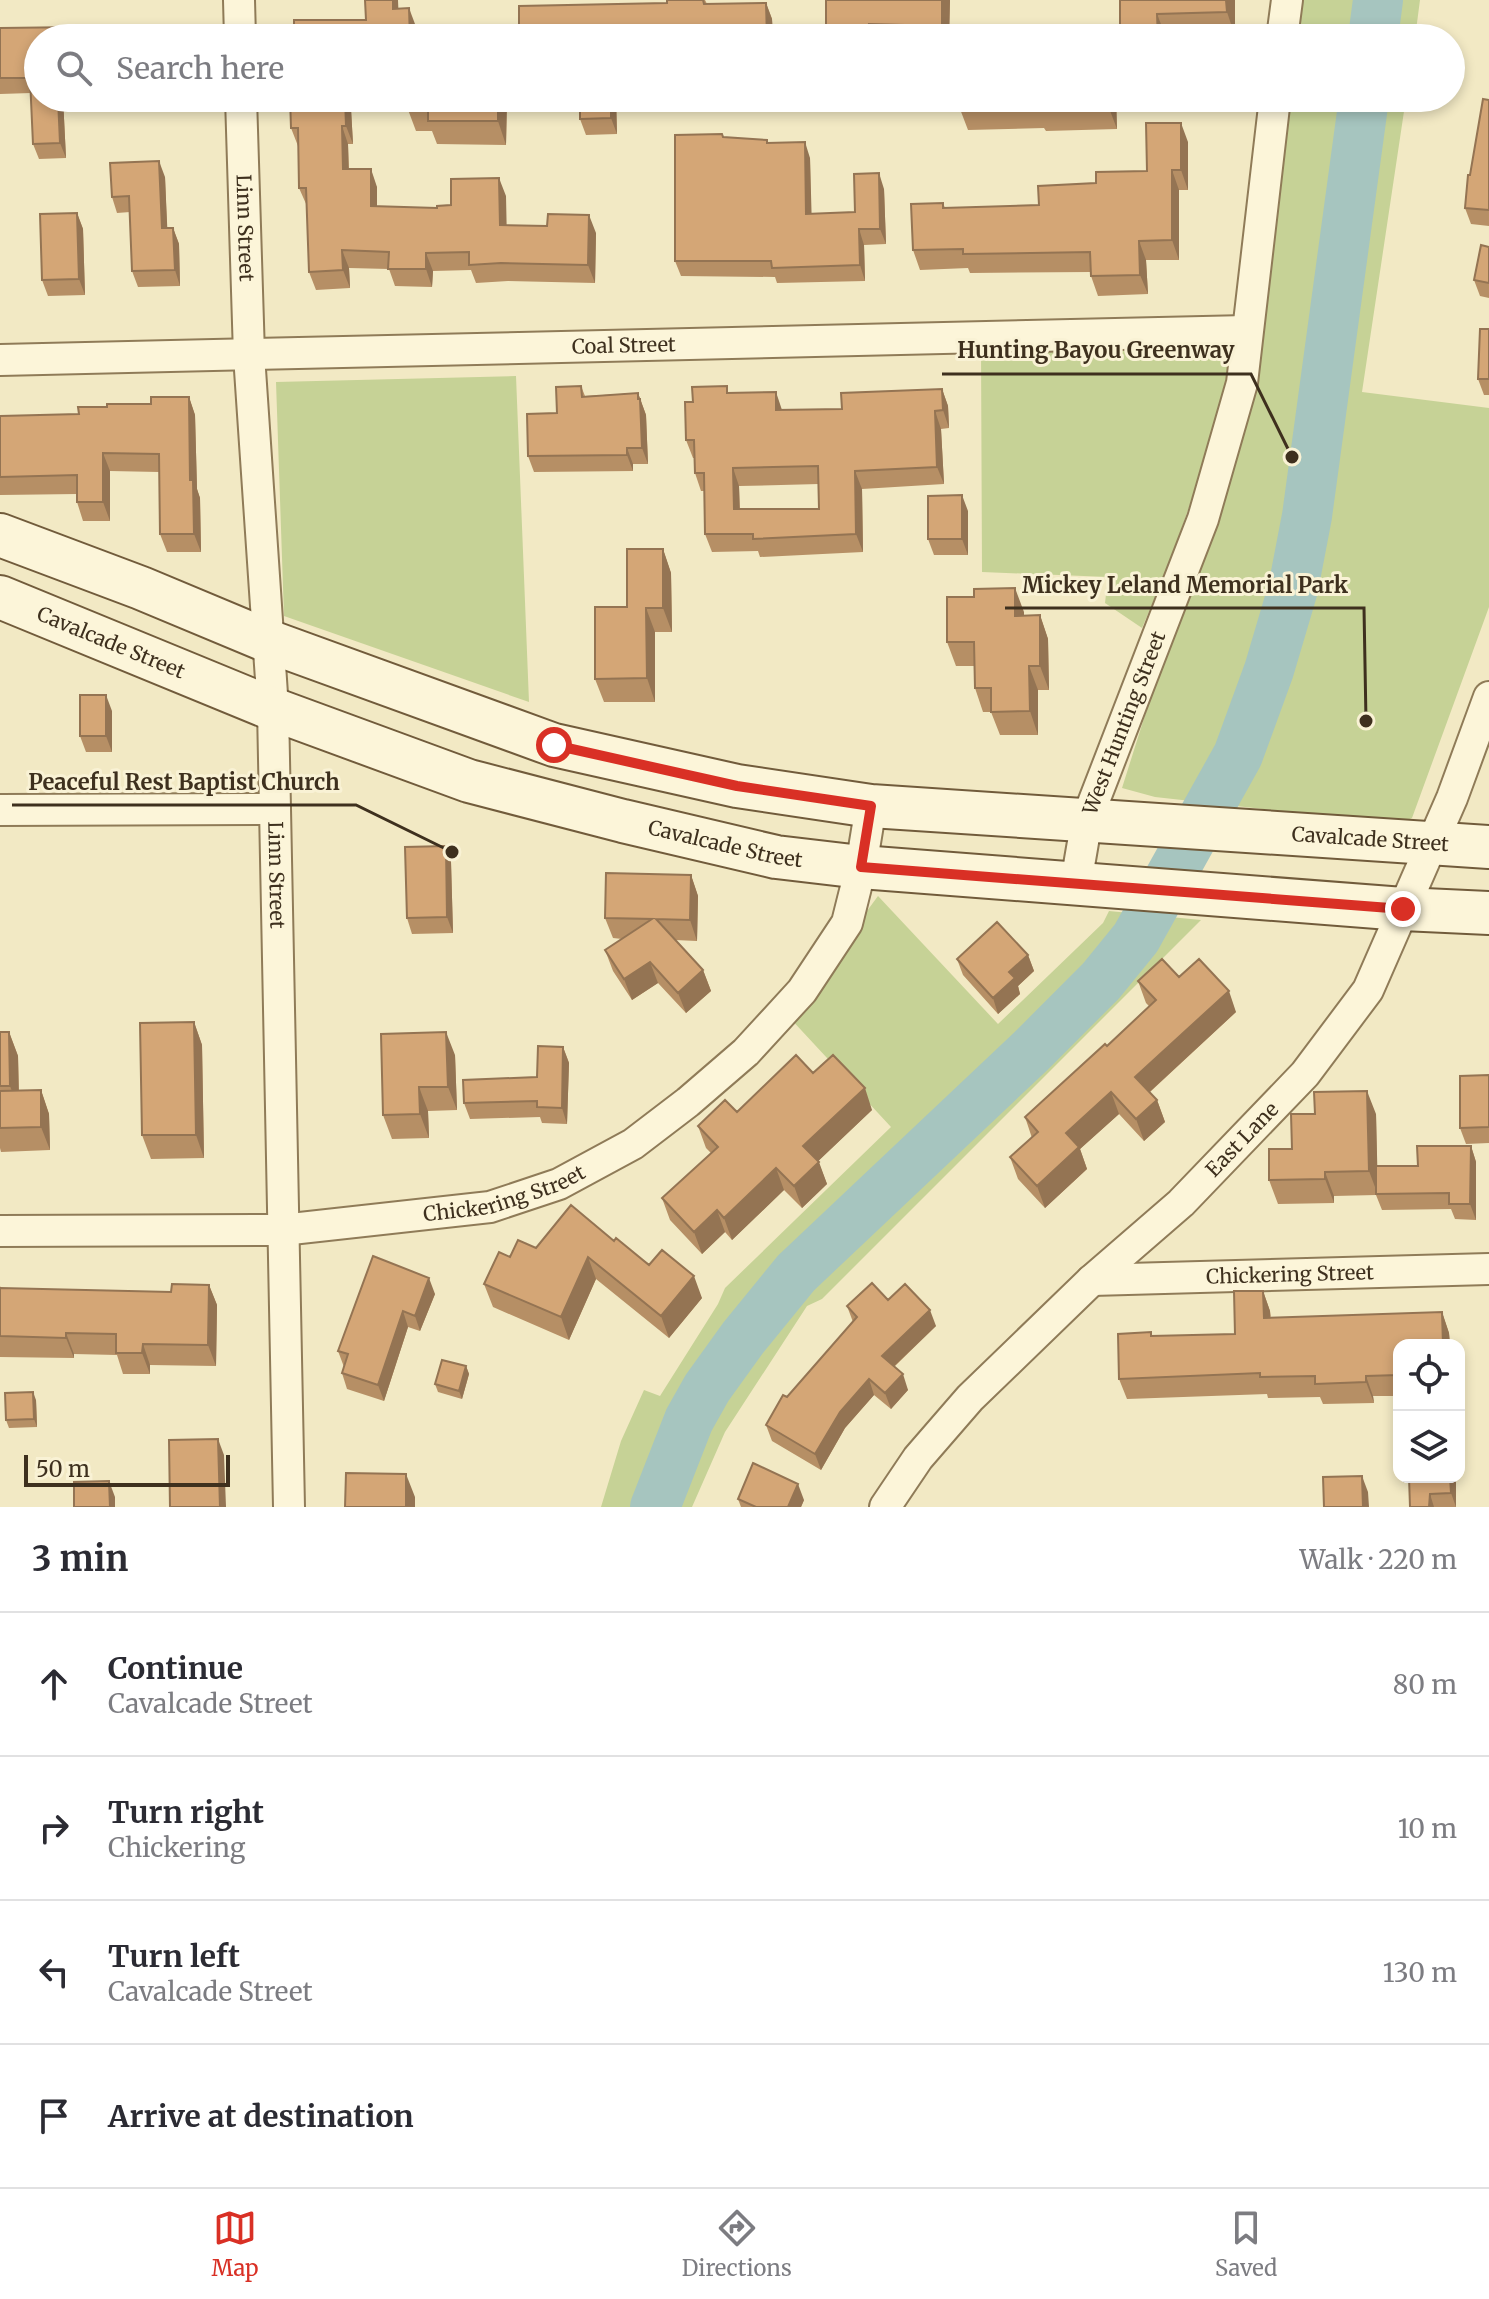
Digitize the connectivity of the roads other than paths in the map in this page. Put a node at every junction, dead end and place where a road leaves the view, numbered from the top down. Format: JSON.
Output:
{"nodes":[{"id":1,"x":239,"y":0,"type":"edge"},
{"id":2,"x":1287,"y":0,"type":"edge"},
{"id":3,"x":240,"y":24,"type":"edge"},
{"id":4,"x":1284,"y":24,"type":"edge"},
{"id":5,"x":241,"y":112,"type":"edge"},
{"id":6,"x":1273,"y":112,"type":"edge"},
{"id":7,"x":1247,"y":331,"type":"junction"},
{"id":8,"x":249,"y":355,"type":"junction"},
{"id":9,"x":0,"y":360,"type":"edge"},
{"id":10,"x":0,"y":535,"type":"edge"},
{"id":11,"x":0,"y":597,"type":"edge"},
{"id":12,"x":268,"y":641,"type":"junction"},
{"id":13,"x":1489,"y":697,"type":"edge"},
{"id":14,"x":273,"y":709,"type":"junction"},
{"id":15,"x":559,"y":745,"type":"junction"},
{"id":16,"x":546,"y":801,"type":"junction"},
{"id":17,"x":871,"y":806,"type":"junction"},
{"id":18,"x":275,"y":809,"type":"junction"},
{"id":19,"x":0,"y":810,"type":"edge"},
{"id":20,"x":1087,"y":819,"type":"junction"},
{"id":21,"x":1432,"y":845,"type":"junction"},
{"id":22,"x":1489,"y":847,"type":"edge"},
{"id":23,"x":861,"y":867,"type":"junction"},
{"id":24,"x":1076,"y":883,"type":"junction"},
{"id":25,"x":1403,"y":909,"type":"junction"},
{"id":26,"x":1489,"y":913,"type":"edge"},
{"id":27,"x":282,"y":1230,"type":"junction"},
{"id":28,"x":0,"y":1231,"type":"edge"},
{"id":29,"x":1489,"y":1269,"type":"edge"},
{"id":30,"x":1092,"y":1280,"type":"junction"},
{"id":31,"x":289,"y":1507,"type":"edge"},
{"id":32,"x":885,"y":1507,"type":"edge"}],
"edges":[{"from":1,"to":3,"type":"street"},
{"from":2,"to":4,"type":"street"},
{"from":5,"to":8,"type":"street","name":"Linn Street"},
{"from":6,"to":7,"type":"street","name":"West Hunting Street"},
{"from":7,"to":8,"type":"street","name":"Coal Street"},
{"from":7,"to":20,"type":"street","name":"West Hunting Street"},
{"from":8,"to":9,"type":"street","name":"Coal Street"},
{"from":8,"to":12,"type":"street","name":"Linn Street"},
{"from":10,"to":12,"type":"main road","name":"Cavalcade Street"},
{"from":11,"to":14,"type":"main road","name":"Cavalcade Street"},
{"from":12,"to":14,"type":"street","name":"Linn Street"},
{"from":12,"to":15,"type":"main road","name":"Cavalcade Street"},
{"from":13,"to":21,"type":"street","name":"East Lane"},
{"from":14,"to":16,"type":"main road","name":"Cavalcade Street"},
{"from":14,"to":18,"type":"street","name":"Linn Street"},
{"from":15,"to":16,"type":"main road"},
{"from":15,"to":17,"type":"main road","name":"Cavalcade Street"},
{"from":16,"to":23,"type":"main road","name":"Cavalcade Street"},
{"from":17,"to":20,"type":"main road","name":"Cavalcade Street"},
{"from":17,"to":23,"type":"street","name":"Chickering Street"},
{"from":18,"to":19,"type":"street"},
{"from":18,"to":27,"type":"street","name":"Linn Street"},
{"from":20,"to":21,"type":"main road","name":"Cavalcade Street"},
{"from":20,"to":24,"type":"street","name":"West Hunting Street"},
{"from":21,"to":22,"type":"main road","name":"Cavalcade Street"},
{"from":21,"to":25,"type":"street","name":"East Lane"},
{"from":23,"to":24,"type":"main road","name":"Cavalcade Street"},
{"from":23,"to":27,"type":"street","name":"Chickering Street"},
{"from":24,"to":25,"type":"main road","name":"Cavalcade Street"},
{"from":25,"to":26,"type":"main road","name":"Cavalcade Street"},
{"from":25,"to":30,"type":"street","name":"East Lane"},
{"from":27,"to":28,"type":"street","name":"Chickering Street"},
{"from":27,"to":31,"type":"street","name":"Linn Street"},
{"from":29,"to":30,"type":"street","name":"Chickering Street"},
{"from":30,"to":32,"type":"street","name":"East Lane"}]}
